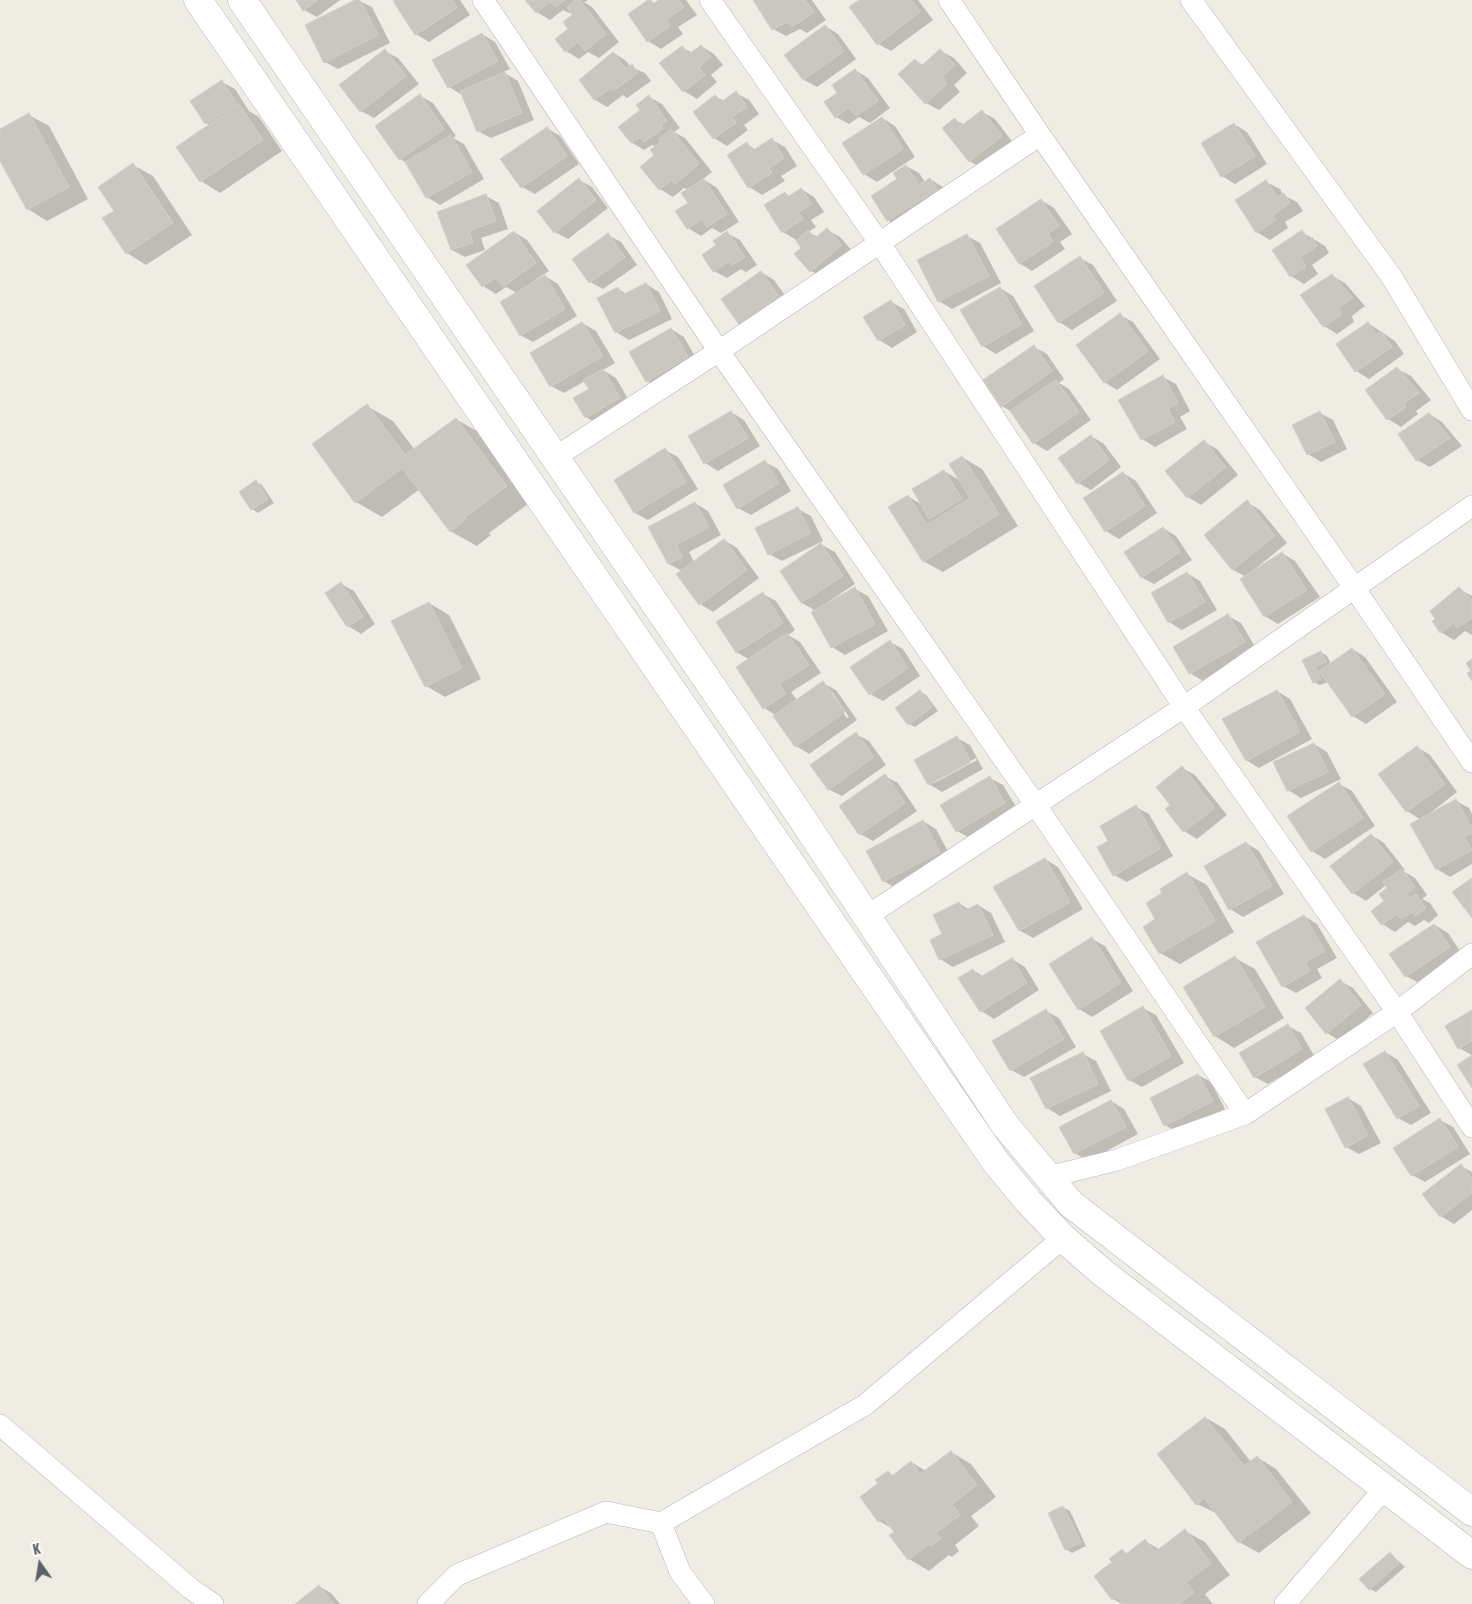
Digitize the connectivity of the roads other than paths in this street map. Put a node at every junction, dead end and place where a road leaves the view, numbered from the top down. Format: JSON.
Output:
{"nodes":[{"id":1,"x":198,"y":0,"type":"edge"},
{"id":2,"x":242,"y":0,"type":"edge"},
{"id":3,"x":483,"y":0,"type":"edge"},
{"id":4,"x":710,"y":0,"type":"edge"},
{"id":5,"x":949,"y":0,"type":"edge"},
{"id":6,"x":1191,"y":0,"type":"edge"},
{"id":7,"x":1040,"y":135,"type":"junction"},
{"id":8,"x":879,"y":242,"type":"junction"},
{"id":9,"x":719,"y":351,"type":"junction"},
{"id":10,"x":1472,"y":410,"type":"edge"},
{"id":11,"x":554,"y":458,"type":"junction"},
{"id":12,"x":1472,"y":506,"type":"edge"},
{"id":13,"x":1355,"y":589,"type":"junction"},
{"id":14,"x":1184,"y":707,"type":"junction"},
{"id":15,"x":1472,"y":762,"type":"edge"},
{"id":16,"x":1035,"y":804,"type":"junction"},
{"id":17,"x":867,"y":916,"type":"junction"},
{"id":18,"x":1472,"y":954,"type":"edge"},
{"id":19,"x":1397,"y":1012,"type":"junction"},
{"id":20,"x":1245,"y":1114,"type":"junction"},
{"id":21,"x":1472,"y":1127,"type":"edge"},
{"id":22,"x":1048,"y":1177,"type":"junction"},
{"id":23,"x":1063,"y":1238,"type":"junction"},
{"id":24,"x":0,"y":1425,"type":"edge"},
{"id":25,"x":1384,"y":1489,"type":"junction"},
{"id":26,"x":1472,"y":1512,"type":"edge"},
{"id":27,"x":661,"y":1523,"type":"junction"},
{"id":28,"x":1472,"y":1555,"type":"edge"},
{"id":29,"x":213,"y":1604,"type":"edge"},
{"id":30,"x":428,"y":1604,"type":"edge"},
{"id":31,"x":704,"y":1604,"type":"edge"},
{"id":32,"x":1285,"y":1604,"type":"edge"}],
"edges":[{"from":1,"to":23,"type":"street"},
{"from":2,"to":11,"type":"street"},
{"from":3,"to":9,"type":"street"},
{"from":4,"to":8,"type":"street"},
{"from":5,"to":7,"type":"street"},
{"from":6,"to":10,"type":"street"},
{"from":7,"to":8,"type":"street"},
{"from":7,"to":13,"type":"street"},
{"from":8,"to":9,"type":"street"},
{"from":8,"to":14,"type":"street"},
{"from":9,"to":11,"type":"street"},
{"from":9,"to":16,"type":"street"},
{"from":11,"to":17,"type":"street"},
{"from":12,"to":13,"type":"street"},
{"from":13,"to":14,"type":"street"},
{"from":13,"to":15,"type":"street"},
{"from":14,"to":16,"type":"street"},
{"from":14,"to":19,"type":"street"},
{"from":16,"to":17,"type":"street"},
{"from":16,"to":20,"type":"street"},
{"from":17,"to":22,"type":"street"},
{"from":18,"to":19,"type":"street"},
{"from":19,"to":20,"type":"street"},
{"from":19,"to":21,"type":"street"},
{"from":20,"to":22,"type":"street"},
{"from":22,"to":26,"type":"street"},
{"from":23,"to":25,"type":"street"},
{"from":23,"to":27,"type":"street"},
{"from":24,"to":29,"type":"street"},
{"from":25,"to":28,"type":"street"},
{"from":25,"to":32,"type":"street"},
{"from":27,"to":30,"type":"street"},
{"from":27,"to":31,"type":"street"}]}
